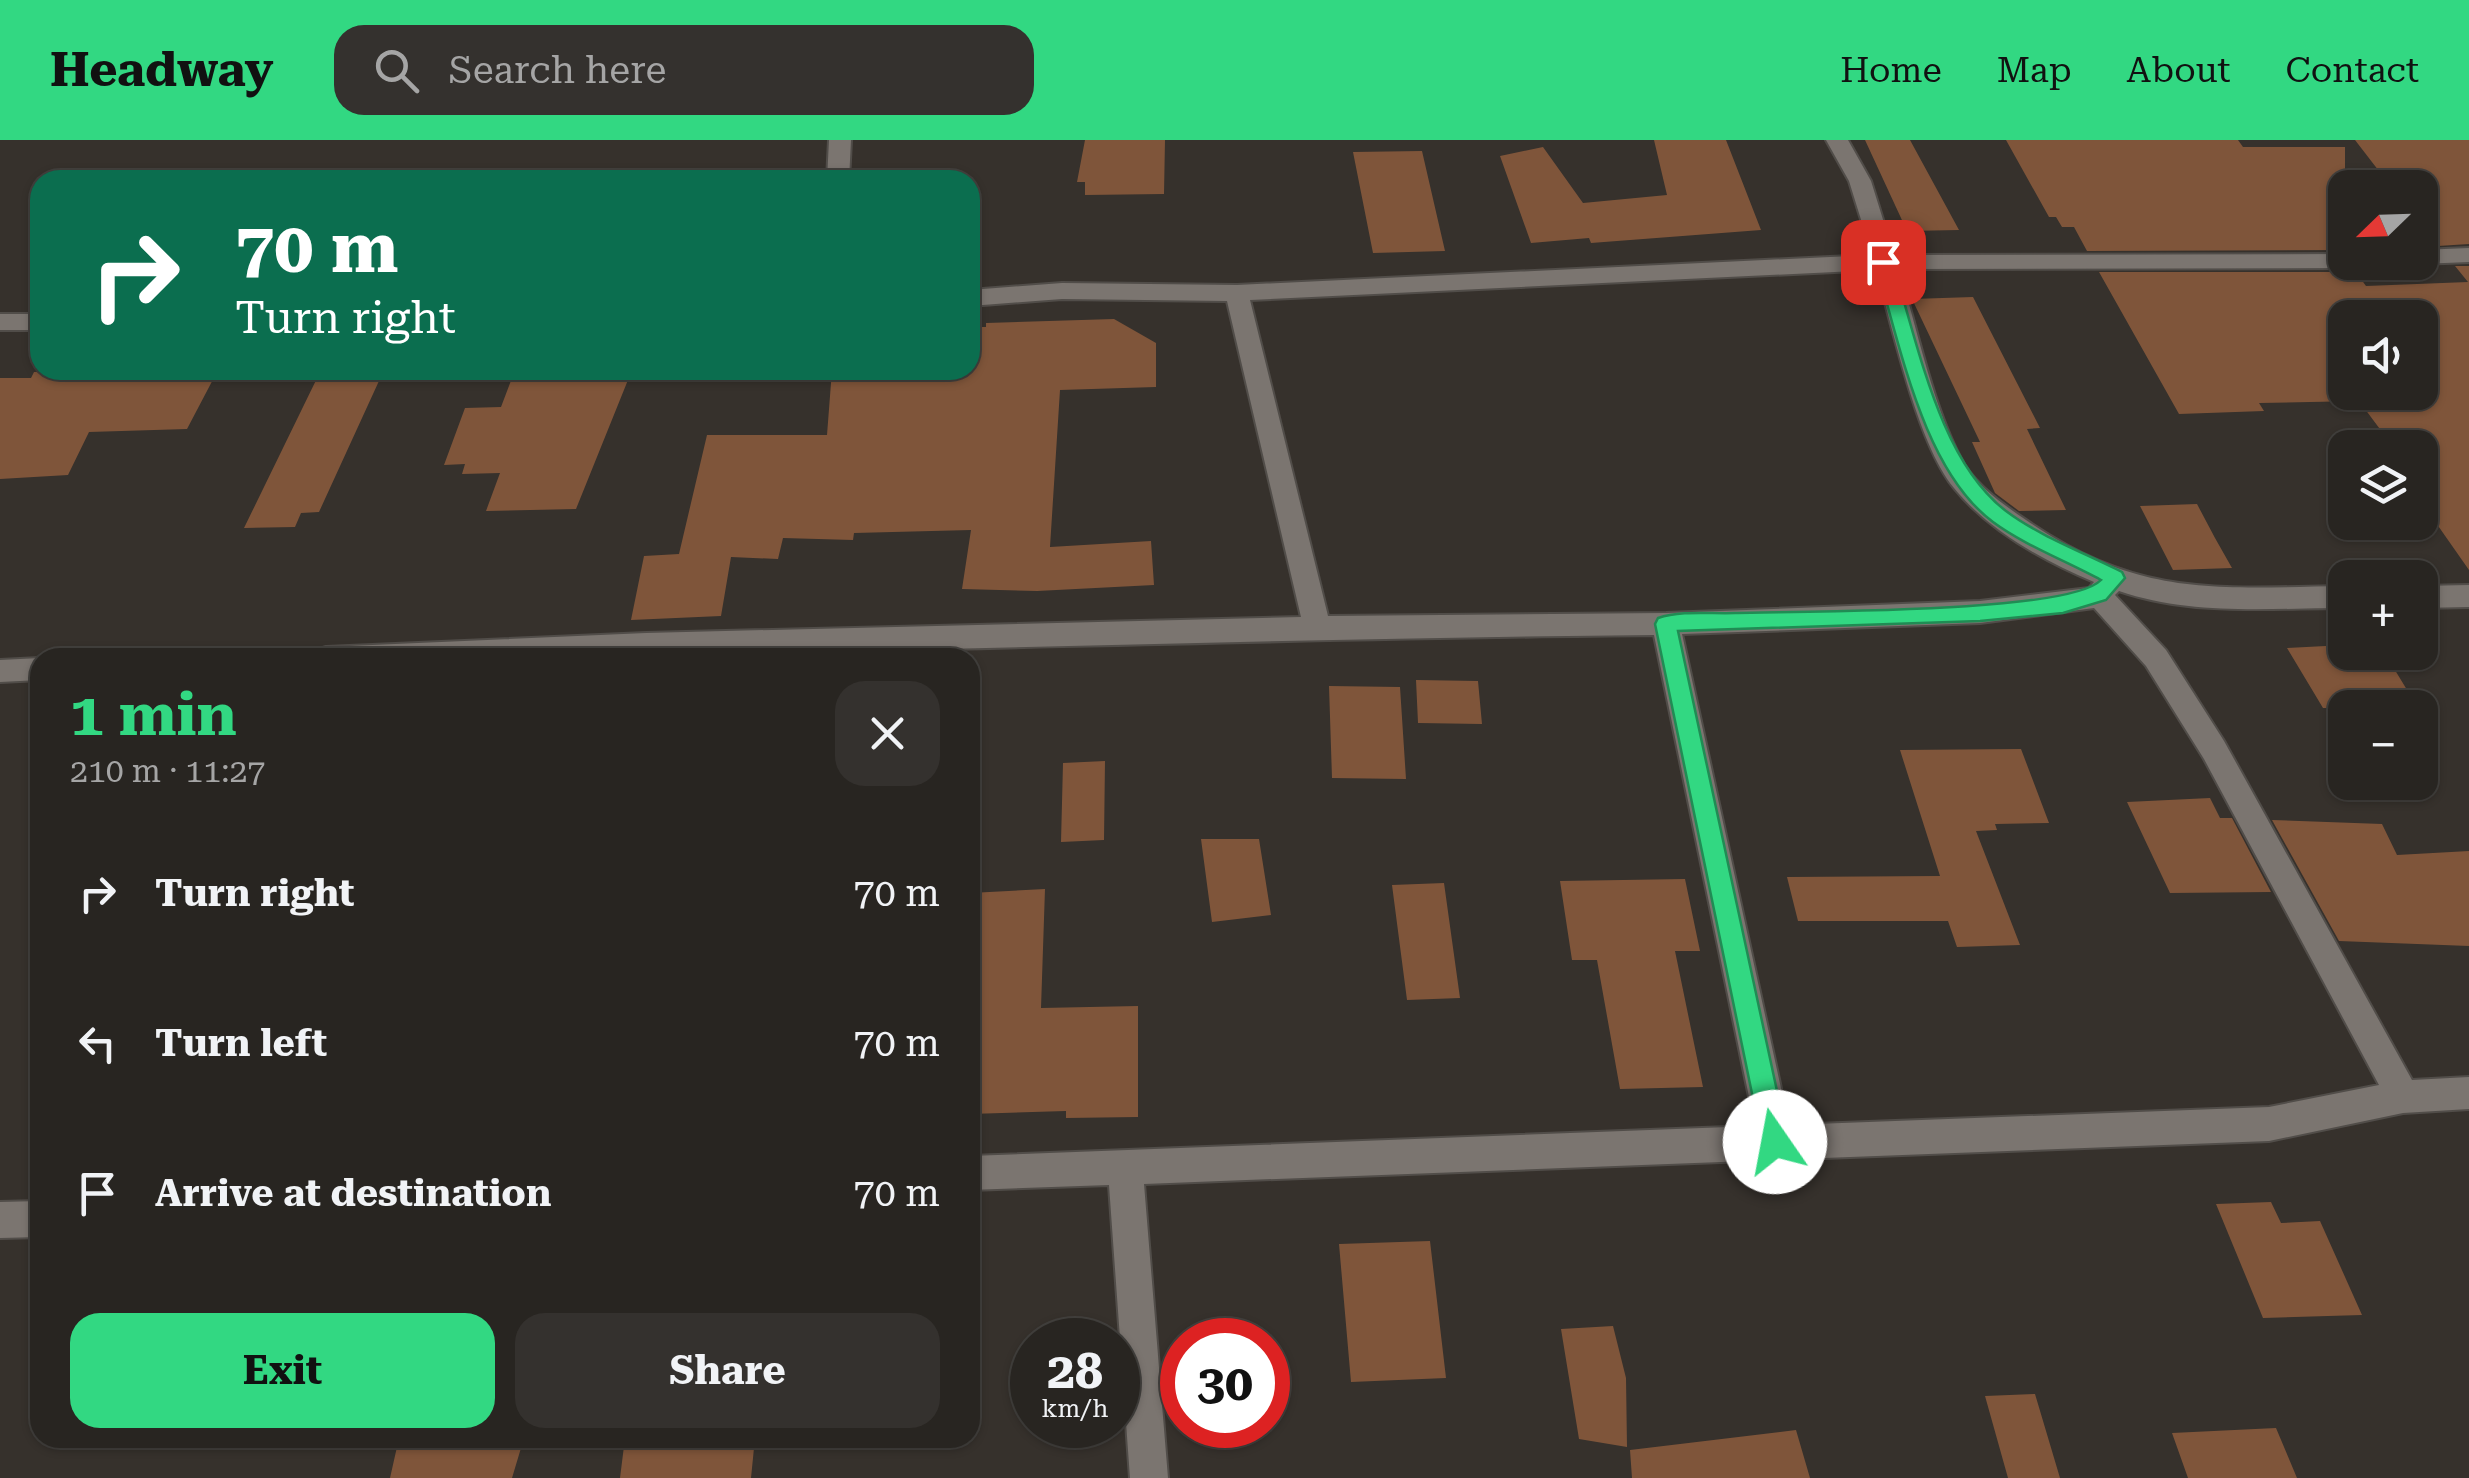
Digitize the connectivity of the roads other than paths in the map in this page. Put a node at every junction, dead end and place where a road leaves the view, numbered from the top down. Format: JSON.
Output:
{"nodes":[{"id":1,"x":840,"y":140,"type":"edge"},
{"id":2,"x":1837,"y":140,"type":"edge"},
{"id":3,"x":838,"y":170,"type":"edge"},
{"id":4,"x":2469,"y":255,"type":"edge"},
{"id":5,"x":2438,"y":256,"type":"edge"},
{"id":6,"x":2328,"y":261,"type":"edge"},
{"id":7,"x":1883,"y":262,"type":"junction"},
{"id":8,"x":980,"y":281,"type":"edge"},
{"id":9,"x":1062,"y":291,"type":"junction"},
{"id":10,"x":1238,"y":293,"type":"junction"},
{"id":11,"x":980,"y":297,"type":"edge"},
{"id":12,"x":0,"y":322,"type":"edge"},
{"id":13,"x":30,"y":322,"type":"edge"},
{"id":14,"x":2107,"y":586,"type":"junction"},
{"id":15,"x":2438,"y":596,"type":"edge"},
{"id":16,"x":2469,"y":596,"type":"edge"},
{"id":17,"x":2328,"y":597,"type":"edge"},
{"id":18,"x":1666,"y":624,"type":"junction"},
{"id":19,"x":1316,"y":627,"type":"junction"},
{"id":20,"x":555,"y":648,"type":"edge"},
{"id":21,"x":30,"y":670,"type":"edge"},
{"id":22,"x":0,"y":671,"type":"edge"},
{"id":23,"x":2469,"y":1093,"type":"edge"},
{"id":24,"x":2403,"y":1097,"type":"junction"},
{"id":25,"x":1775,"y":1142,"type":"junction"},
{"id":26,"x":1125,"y":1166,"type":"junction"},
{"id":27,"x":980,"y":1173,"type":"edge"},
{"id":28,"x":30,"y":1218,"type":"edge"},
{"id":29,"x":0,"y":1220,"type":"edge"},
{"id":30,"x":1149,"y":1478,"type":"edge"}],
"edges":[{"from":1,"to":3,"type":"street"},
{"from":2,"to":7,"type":"street"},
{"from":4,"to":5,"type":"street"},
{"from":6,"to":7,"type":"street"},
{"from":7,"to":10,"type":"street"},
{"from":7,"to":14,"type":"street"},
{"from":8,"to":9,"type":"street"},
{"from":9,"to":10,"type":"street"},
{"from":9,"to":11,"type":"street"},
{"from":10,"to":19,"type":"street"},
{"from":12,"to":13,"type":"street"},
{"from":14,"to":17,"type":"street"},
{"from":14,"to":18,"type":"street"},
{"from":14,"to":24,"type":"street"},
{"from":15,"to":16,"type":"street"},
{"from":18,"to":19,"type":"street"},
{"from":18,"to":25,"type":"street"},
{"from":19,"to":20,"type":"street"},
{"from":21,"to":22,"type":"street"},
{"from":23,"to":24,"type":"street"},
{"from":24,"to":25,"type":"street"},
{"from":25,"to":26,"type":"street"},
{"from":26,"to":27,"type":"street"},
{"from":26,"to":30,"type":"street"},
{"from":28,"to":29,"type":"street"}]}
